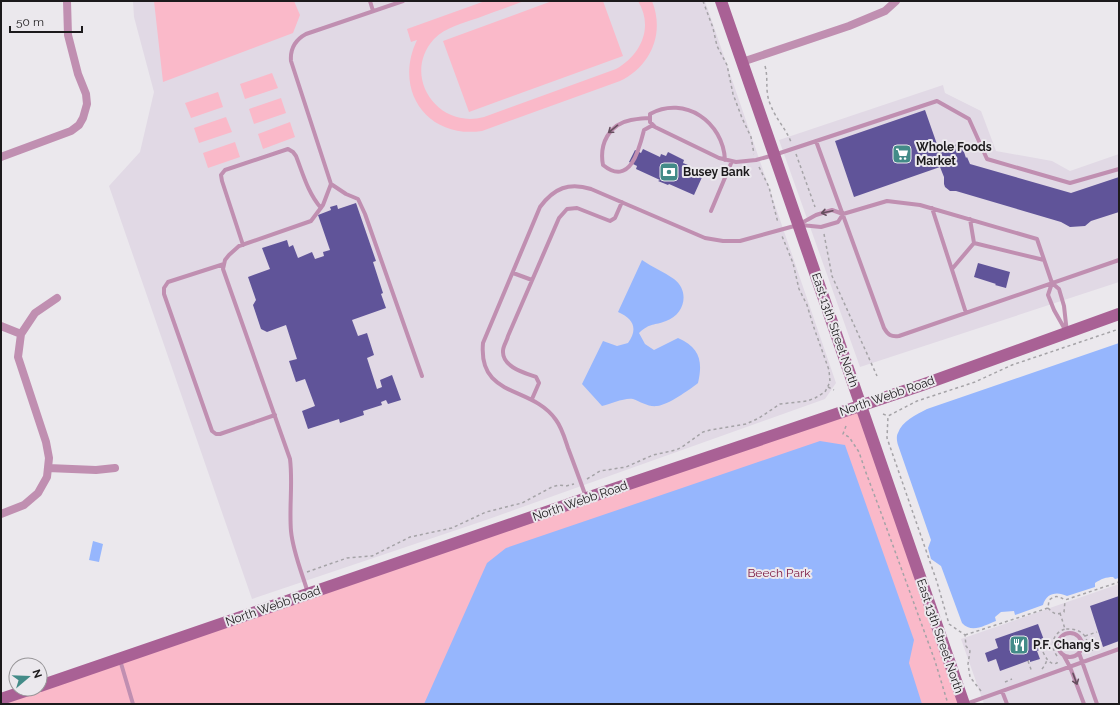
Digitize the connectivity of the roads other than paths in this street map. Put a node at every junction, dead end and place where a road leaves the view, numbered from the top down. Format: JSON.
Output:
{"nodes":[{"id":1,"x":67,"y":1,"type":"edge"},
{"id":2,"x":370,"y":1,"type":"edge"},
{"id":3,"x":403,"y":1,"type":"edge"},
{"id":4,"x":721,"y":1,"type":"edge"},
{"id":5,"x":896,"y":1,"type":"edge"},
{"id":6,"x":373,"y":11,"type":"junction"},
{"id":7,"x":742,"y":62,"type":"junction"},
{"id":8,"x":650,"y":118,"type":"junction"},
{"id":9,"x":653,"y":125,"type":"junction"},
{"id":10,"x":816,"y":141,"type":"junction"},
{"id":11,"x":774,"y":155,"type":"junction"},
{"id":12,"x":1,"y":157,"type":"edge"},
{"id":13,"x":725,"y":160,"type":"junction"},
{"id":14,"x":732,"y":161,"type":"junction"},
{"id":15,"x":1119,"y":169,"type":"edge"},
{"id":16,"x":331,"y":184,"type":"junction"},
{"id":17,"x":622,"y":202,"type":"junction"},
{"id":18,"x":321,"y":208,"type":"junction"},
{"id":19,"x":932,"y":208,"type":"junction"},
{"id":20,"x":711,"y":212,"type":"dead end"},
{"id":21,"x":843,"y":214,"type":"junction"},
{"id":22,"x":970,"y":219,"type":"junction"},
{"id":23,"x":798,"y":225,"type":"junction"},
{"id":24,"x":974,"y":243,"type":"junction"},
{"id":25,"x":243,"y":245,"type":"junction"},
{"id":26,"x":1044,"y":260,"type":"junction"},
{"id":27,"x":1119,"y":260,"type":"edge"},
{"id":28,"x":224,"y":264,"type":"junction"},
{"id":29,"x":952,"y":269,"type":"junction"},
{"id":30,"x":513,"y":273,"type":"junction"},
{"id":31,"x":532,"y":280,"type":"junction"},
{"id":32,"x":1052,"y":283,"type":"junction"},
{"id":33,"x":57,"y":298,"type":"dead end"},
{"id":34,"x":966,"y":313,"type":"junction"},
{"id":35,"x":1119,"y":314,"type":"edge"},
{"id":36,"x":1,"y":326,"type":"edge"},
{"id":37,"x":1067,"y":333,"type":"junction"},
{"id":38,"x":20,"y":334,"type":"junction"},
{"id":39,"x":422,"y":376,"type":"dead end"},
{"id":40,"x":532,"y":399,"type":"junction"},
{"id":41,"x":861,"y":405,"type":"junction"},
{"id":42,"x":275,"y":414,"type":"junction"},
{"id":43,"x":48,"y":468,"type":"junction"},
{"id":44,"x":115,"y":468,"type":"dead end"},
{"id":45,"x":587,"y":498,"type":"junction"},
{"id":46,"x":1,"y":514,"type":"edge"},
{"id":47,"x":308,"y":594,"type":"junction"},
{"id":48,"x":1119,"y":649,"type":"edge"},
{"id":49,"x":1080,"y":653,"type":"junction"},
{"id":50,"x":1064,"y":656,"type":"junction"},
{"id":51,"x":119,"y":658,"type":"junction"},
{"id":52,"x":1082,"y":662,"type":"junction"},
{"id":53,"x":1070,"y":667,"type":"junction"},
{"id":54,"x":48,"y":683,"type":"edge"},
{"id":55,"x":1002,"y":691,"type":"junction"},
{"id":56,"x":133,"y":704,"type":"edge"},
{"id":57,"x":964,"y":704,"type":"edge"},
{"id":58,"x":1007,"y":704,"type":"edge"},
{"id":59,"x":1084,"y":704,"type":"edge"},
{"id":60,"x":1097,"y":704,"type":"edge"}],
"edges":[{"from":1,"to":12,"type":"street"},
{"from":2,"to":6,"type":"lane"},
{"from":3,"to":6,"type":"lane"},
{"from":4,"to":7,"type":"main road","name":"East 13th Street North"},
{"from":5,"to":7,"type":"street"},
{"from":6,"to":16,"type":"lane"},
{"from":7,"to":11,"type":"main road","name":"East 13th Street North"},
{"from":8,"to":9,"type":"lane"},
{"from":8,"to":9,"type":"lane","one_way":true},
{"from":8,"to":13,"type":"lane"},
{"from":9,"to":13,"type":"lane"},
{"from":10,"to":11,"type":"lane"},
{"from":10,"to":15,"type":"lane"},
{"from":10,"to":21,"type":"lane"},
{"from":11,"to":14,"type":"lane"},
{"from":11,"to":23,"type":"main road","name":"East 13th Street North"},
{"from":13,"to":14,"type":"lane"},
{"from":14,"to":20,"type":"lane"},
{"from":16,"to":18,"type":"lane"},
{"from":16,"to":39,"type":"lane"},
{"from":17,"to":23,"type":"lane"},
{"from":17,"to":30,"type":"lane"},
{"from":17,"to":31,"type":"lane"},
{"from":18,"to":25,"type":"lane"},
{"from":18,"to":25,"type":"lane"},
{"from":19,"to":21,"type":"lane"},
{"from":19,"to":22,"type":"lane"},
{"from":19,"to":29,"type":"lane"},
{"from":21,"to":23,"type":"lane","one_way":true},
{"from":21,"to":23,"type":"lane"},
{"from":21,"to":34,"type":"lane"},
{"from":22,"to":24,"type":"lane"},
{"from":22,"to":26,"type":"lane"},
{"from":23,"to":41,"type":"main road","name":"East 13th Street North"},
{"from":24,"to":26,"type":"lane"},
{"from":24,"to":29,"type":"lane"},
{"from":25,"to":28,"type":"lane"},
{"from":26,"to":32,"type":"lane"},
{"from":27,"to":32,"type":"lane"},
{"from":28,"to":42,"type":"lane"},
{"from":28,"to":42,"type":"lane"},
{"from":29,"to":34,"type":"lane"},
{"from":30,"to":31,"type":"lane"},
{"from":30,"to":40,"type":"lane"},
{"from":31,"to":40,"type":"lane"},
{"from":32,"to":34,"type":"lane"},
{"from":32,"to":37,"type":"lane"},
{"from":32,"to":37,"type":"lane"},
{"from":33,"to":38,"type":"street"},
{"from":35,"to":37,"type":"main road","name":"North Webb Road"},
{"from":36,"to":38,"type":"street"},
{"from":37,"to":41,"type":"main road","name":"North Webb Road"},
{"from":38,"to":43,"type":"street"},
{"from":40,"to":45,"type":"lane"},
{"from":41,"to":45,"type":"main road","name":"North Webb Road"},
{"from":41,"to":57,"type":"main road","name":"East 13th Street North"},
{"from":42,"to":47,"type":"lane"},
{"from":43,"to":44,"type":"street"},
{"from":43,"to":46,"type":"street"},
{"from":45,"to":47,"type":"main road","name":"North Webb Road"},
{"from":47,"to":51,"type":"main road","name":"North Webb Road"},
{"from":48,"to":52,"type":"lane"},
{"from":49,"to":50,"type":"lane"},
{"from":49,"to":50,"type":"lane"},
{"from":49,"to":52,"type":"lane"},
{"from":50,"to":53,"type":"lane"},
{"from":51,"to":54,"type":"main road","name":"North Webb Road"},
{"from":51,"to":56,"type":"lane"},
{"from":52,"to":53,"type":"lane"},
{"from":52,"to":60,"type":"lane"},
{"from":53,"to":55,"type":"lane"},
{"from":53,"to":59,"type":"lane","one_way":true},
{"from":55,"to":57,"type":"lane"},
{"from":55,"to":58,"type":"lane"}]}
